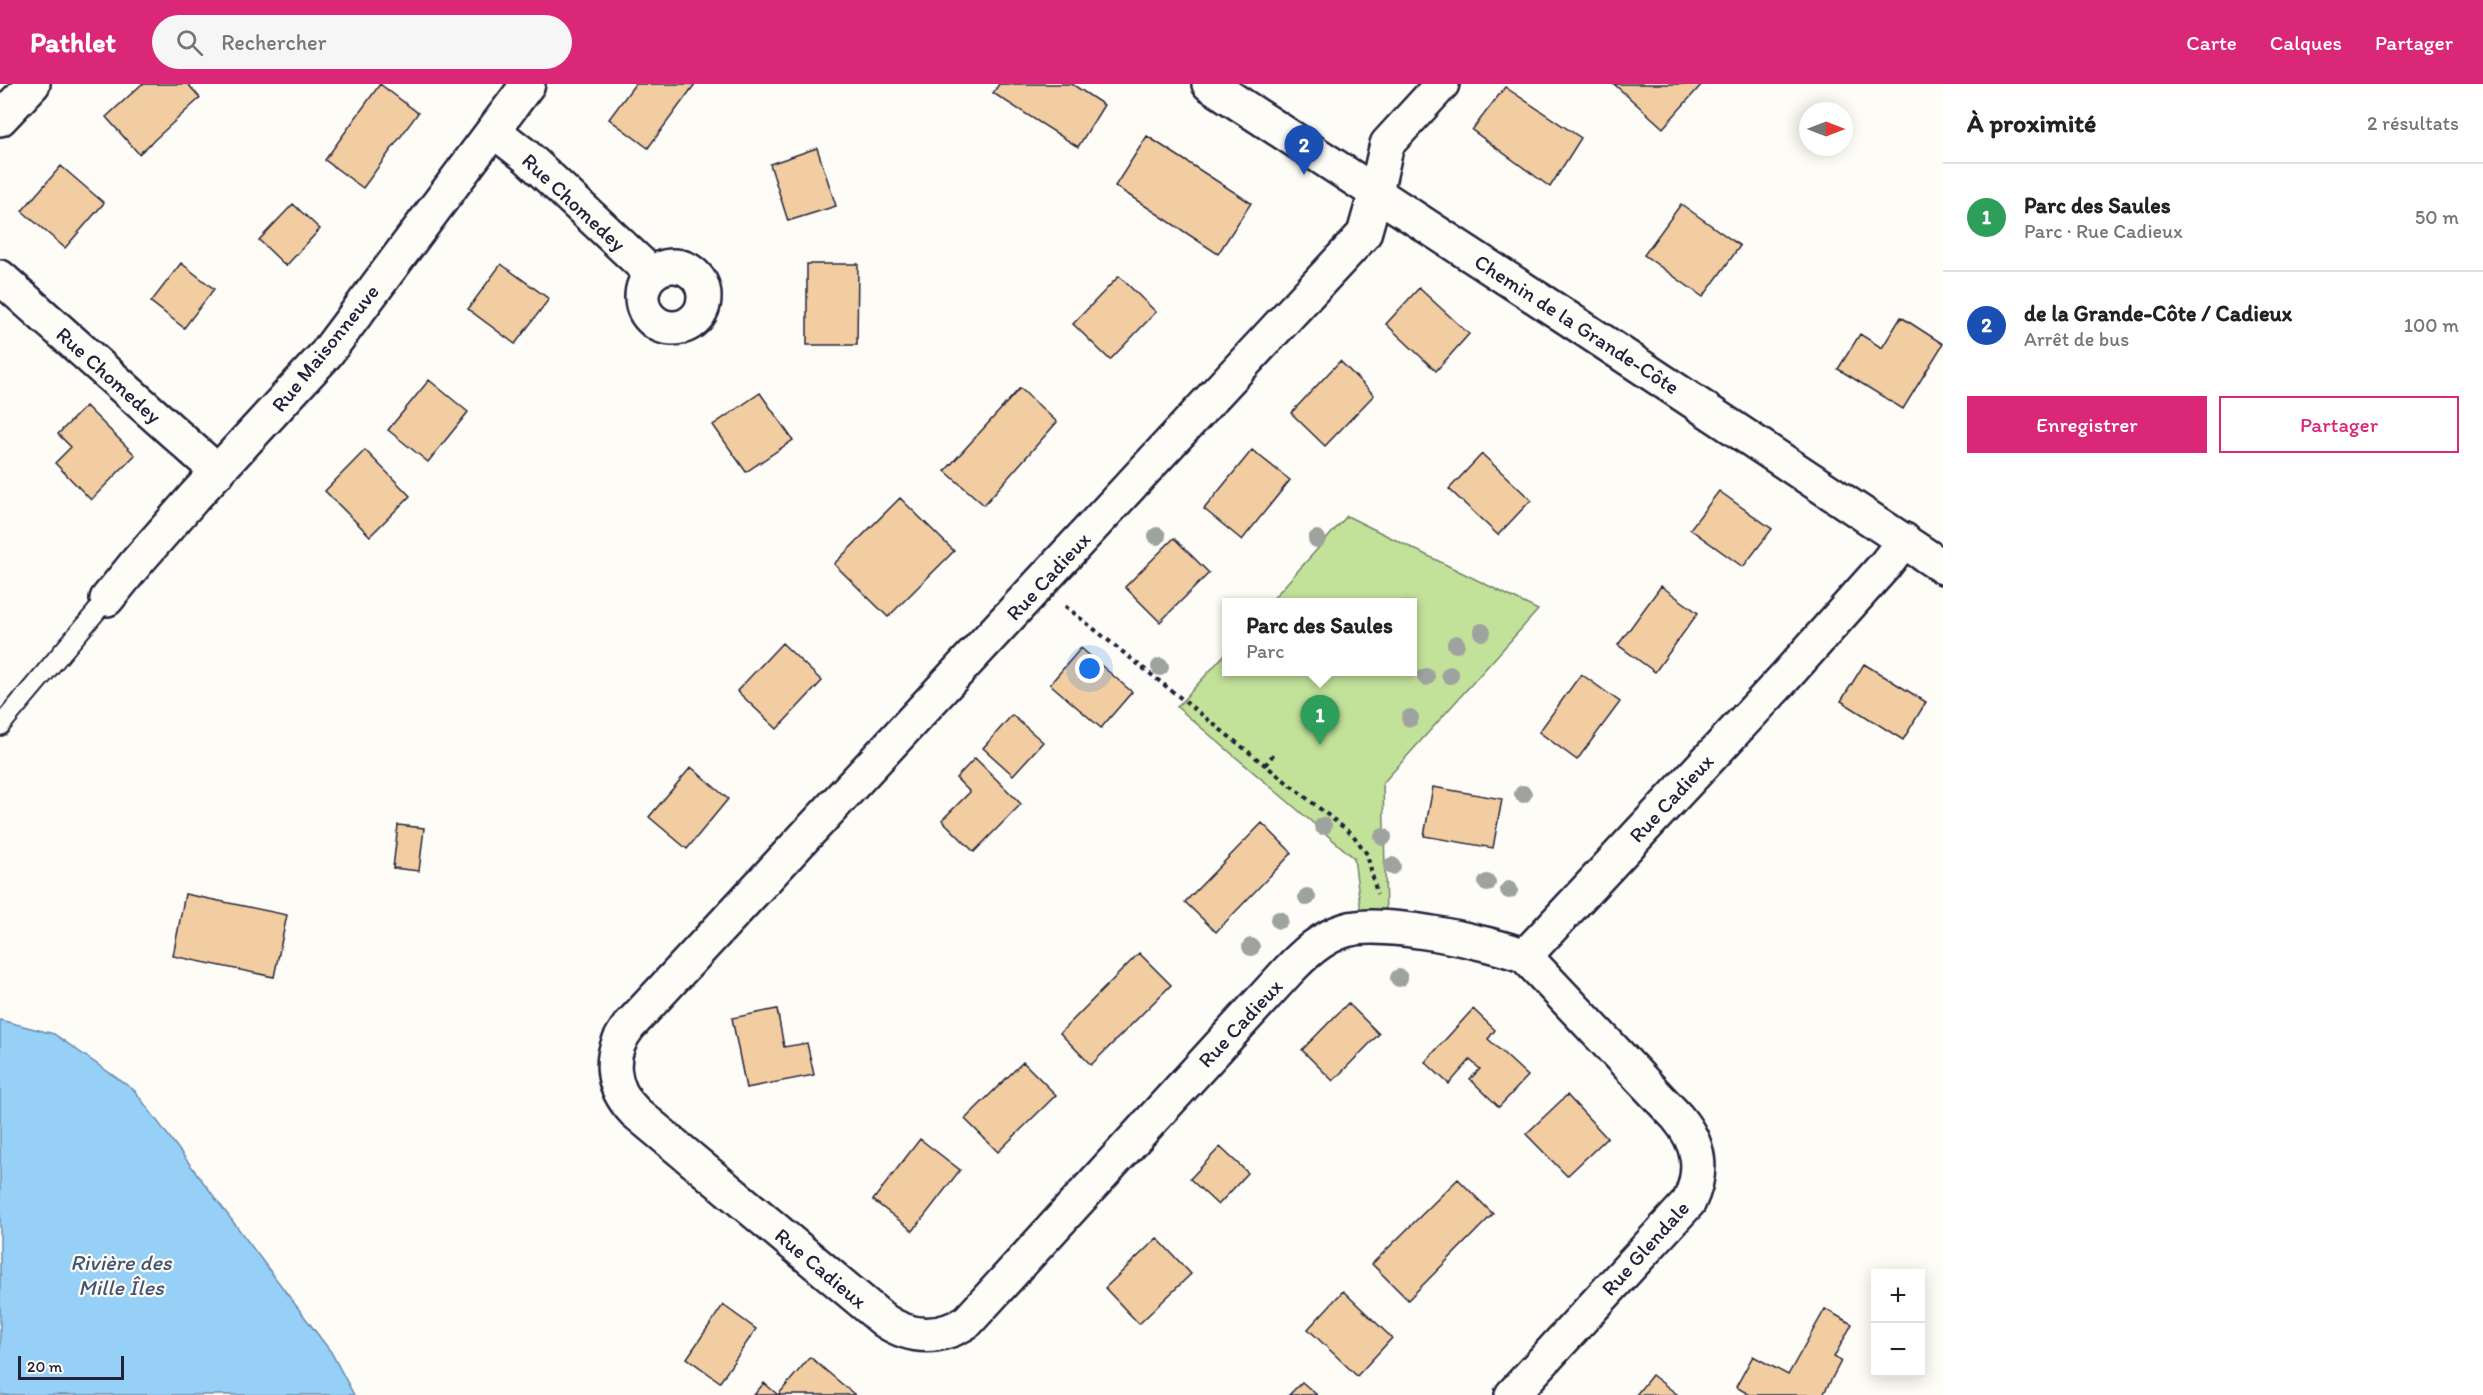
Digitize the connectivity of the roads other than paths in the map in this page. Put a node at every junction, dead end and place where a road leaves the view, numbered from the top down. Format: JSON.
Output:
{"nodes":[{"id":1,"x":33,"y":84,"type":"edge"},
{"id":2,"x":528,"y":84,"type":"edge"},
{"id":3,"x":1209,"y":84,"type":"edge"},
{"id":4,"x":1442,"y":84,"type":"edge"},
{"id":5,"x":0,"y":119,"type":"edge"},
{"id":6,"x":494,"y":131,"type":"junction"},
{"id":7,"x":1376,"y":192,"type":"junction"},
{"id":8,"x":652,"y":274,"type":"dead end"},
{"id":9,"x":0,"y":277,"type":"edge"},
{"id":10,"x":218,"y":471,"type":"junction"},
{"id":11,"x":1904,"y":540,"type":"junction"},
{"id":12,"x":1943,"y":567,"type":"edge"},
{"id":13,"x":107,"y":599,"type":"joint"},
{"id":14,"x":0,"y":726,"type":"edge"},
{"id":15,"x":1525,"y":956,"type":"junction"},
{"id":16,"x":1512,"y":1395,"type":"edge"}],
"edges":[{"from":1,"to":5,"type":"street"},
{"from":2,"to":6,"type":"street","name":"Rue Maisonneuve"},
{"from":3,"to":7,"type":"street","name":"Chemin de la Grande-Côte"},
{"from":4,"to":7,"type":"street","name":"Rue Cadieux"},
{"from":6,"to":8,"type":"street","name":"Rue Chomedey"},
{"from":6,"to":10,"type":"street","name":"Rue Maisonneuve"},
{"from":7,"to":11,"type":"street","name":"Chemin de la Grande-Côte"},
{"from":7,"to":15,"type":"street","name":"Rue Cadieux"},
{"from":9,"to":10,"type":"street","name":"Rue Chomedey"},
{"from":10,"to":13,"type":"street","name":"Rue Maisonneuve"},
{"from":11,"to":12,"type":"street","name":"Chemin de la Grande-Côte"},
{"from":11,"to":15,"type":"street","name":"Rue Cadieux"},
{"from":13,"to":14,"type":"lane"},
{"from":15,"to":16,"type":"street","name":"Rue Glendale"}]}
